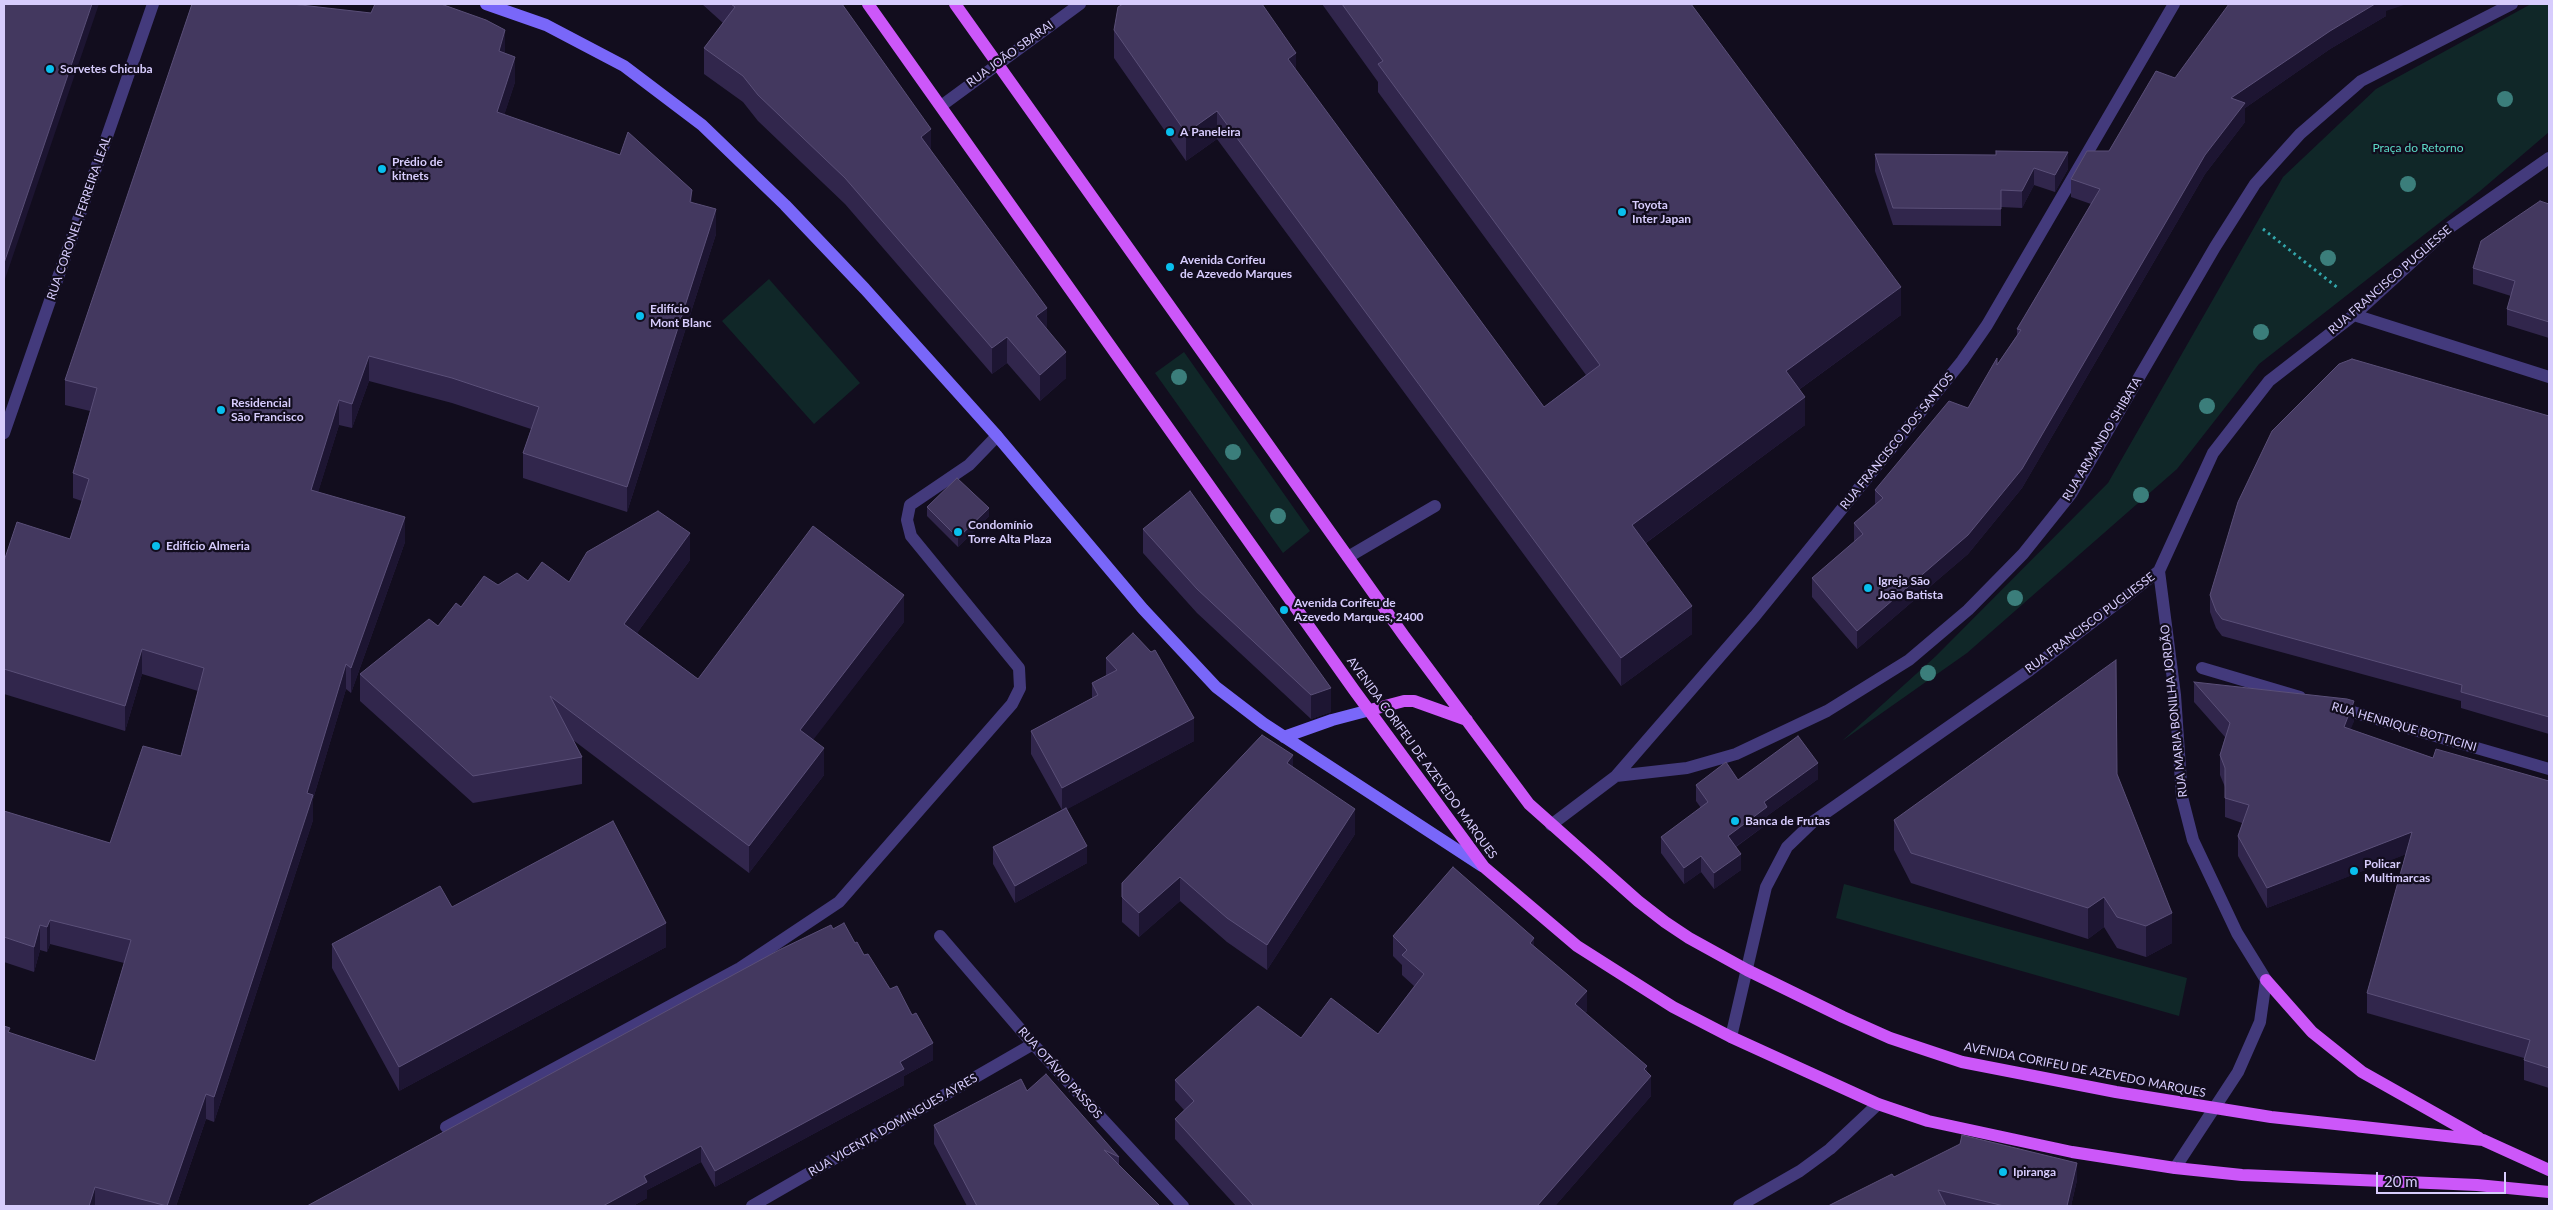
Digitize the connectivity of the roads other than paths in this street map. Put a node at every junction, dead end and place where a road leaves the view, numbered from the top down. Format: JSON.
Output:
{"nodes":[{"id":1,"x":154,"y":4,"type":"edge"},
{"id":2,"x":486,"y":4,"type":"edge"},
{"id":3,"x":868,"y":4,"type":"edge"},
{"id":4,"x":955,"y":4,"type":"edge"},
{"id":5,"x":1080,"y":4,"type":"edge"},
{"id":6,"x":2174,"y":4,"type":"edge"},
{"id":7,"x":2512,"y":4,"type":"edge"},
{"id":8,"x":997,"y":63,"type":"junction"},
{"id":9,"x":941,"y":106,"type":"junction"},
{"id":10,"x":2549,"y":158,"type":"edge"},
{"id":11,"x":2358,"y":311,"type":"junction"},
{"id":12,"x":2549,"y":377,"type":"edge"},
{"id":13,"x":4,"y":433,"type":"edge"},
{"id":14,"x":997,"y":436,"type":"junction"},
{"id":15,"x":1435,"y":506,"type":"dead end"},
{"id":16,"x":1348,"y":557,"type":"junction"},
{"id":17,"x":2159,"y":571,"type":"junction"},
{"id":18,"x":2202,"y":668,"type":"dead end"},
{"id":19,"x":1370,"y":710,"type":"junction"},
{"id":20,"x":1467,"y":720,"type":"junction"},
{"id":21,"x":1284,"y":737,"type":"junction"},
{"id":22,"x":2549,"y":769,"type":"edge"},
{"id":23,"x":1616,"y":776,"type":"junction"},
{"id":24,"x":1551,"y":825,"type":"junction"},
{"id":25,"x":1484,"y":867,"type":"junction"},
{"id":26,"x":940,"y":936,"type":"dead end"},
{"id":27,"x":1747,"y":970,"type":"junction"},
{"id":28,"x":2266,"y":980,"type":"junction"},
{"id":29,"x":1731,"y":1036,"type":"junction"},
{"id":30,"x":1033,"y":1044,"type":"junction"},
{"id":31,"x":1878,"y":1104,"type":"junction"},
{"id":32,"x":2214,"y":1108,"type":"junction"},
{"id":33,"x":446,"y":1127,"type":"dead end"},
{"id":34,"x":2483,"y":1140,"type":"junction"},
{"id":35,"x":2175,"y":1168,"type":"junction"},
{"id":36,"x":2549,"y":1170,"type":"edge"},
{"id":37,"x":2549,"y":1192,"type":"edge"},
{"id":38,"x":752,"y":1206,"type":"edge"},
{"id":39,"x":1183,"y":1206,"type":"edge"},
{"id":40,"x":1739,"y":1206,"type":"edge"}],
"edges":[{"from":1,"to":13,"type":"street","name":"RUA CORONEL FERREIRA LEAL"},
{"from":2,"to":14,"type":"main road"},
{"from":3,"to":9,"type":"main road","name":"AVENIDA CORIFEU DE AZEVEDO MARQUES"},
{"from":4,"to":8,"type":"main road","name":"AVENIDA CORIFEU DE AZEVEDO MARQUES"},
{"from":5,"to":8,"type":"street","name":"RUA JOÃO SBARAI"},
{"from":6,"to":23,"type":"street","name":"RUA FRANCISCO DOS SANTOS"},
{"from":7,"to":23,"type":"street","name":"RUA ARMANDO SHIBATA"},
{"from":8,"to":9,"type":"street","name":"RUA JOÃO SBARAI"},
{"from":8,"to":16,"type":"main road","name":"AVENIDA CORIFEU DE AZEVEDO MARQUES"},
{"from":9,"to":19,"type":"main road","name":"AVENIDA CORIFEU DE AZEVEDO MARQUES"},
{"from":10,"to":11,"type":"street","name":"RUA FRANCISCO PUGLIESSE"},
{"from":11,"to":12,"type":"street"},
{"from":11,"to":17,"type":"street","name":"RUA FRANCISCO PUGLIESSE"},
{"from":14,"to":21,"type":"main road"},
{"from":14,"to":33,"type":"street"},
{"from":15,"to":16,"type":"street"},
{"from":16,"to":20,"type":"main road","name":"AVENIDA CORIFEU DE AZEVEDO MARQUES"},
{"from":17,"to":27,"type":"street","name":"RUA FRANCISCO PUGLIESSE"},
{"from":17,"to":28,"type":"street","name":"RUA MARIA BONILHA JORDÃO"},
{"from":18,"to":22,"type":"street","name":"RUA HENRIQUE BOTTICINI"},
{"from":19,"to":20,"type":"main road"},
{"from":19,"to":21,"type":"main road"},
{"from":19,"to":25,"type":"main road","name":"AVENIDA CORIFEU DE AZEVEDO MARQUES"},
{"from":20,"to":24,"type":"main road","name":"AVENIDA CORIFEU DE AZEVEDO MARQUES"},
{"from":21,"to":25,"type":"main road"},
{"from":23,"to":24,"type":"street","name":"RUA FRANCISCO DOS SANTOS"},
{"from":24,"to":27,"type":"main road","name":"AVENIDA CORIFEU DE AZEVEDO MARQUES"},
{"from":25,"to":29,"type":"main road","name":"AVENIDA CORIFEU DE AZEVEDO MARQUES"},
{"from":26,"to":30,"type":"street","name":"RUA OTÁVIO PASSOS"},
{"from":27,"to":29,"type":"street","name":"RUA FRANCISCO PUGLIESSE"},
{"from":27,"to":32,"type":"main road","name":"AVENIDA CORIFEU DE AZEVEDO MARQUES"},
{"from":28,"to":32,"type":"street"},
{"from":28,"to":34,"type":"main road"},
{"from":29,"to":31,"type":"main road","name":"AVENIDA CORIFEU DE AZEVEDO MARQUES"},
{"from":30,"to":38,"type":"street","name":"RUA VICENTA DOMINGUES AYRES"},
{"from":30,"to":39,"type":"street","name":"RUA OTÁVIO PASSOS"},
{"from":31,"to":35,"type":"main road","name":"AVENIDA CORIFEU DE AZEVEDO MARQUES"},
{"from":31,"to":40,"type":"street"},
{"from":32,"to":34,"type":"main road","name":"AVENIDA CORIFEU DE AZEVEDO MARQUES"},
{"from":32,"to":35,"type":"street"},
{"from":34,"to":36,"type":"main road","name":"AVENIDA CORIFEU DE AZEVEDO MARQUES"},
{"from":35,"to":37,"type":"main road","name":"AVENIDA CORIFEU DE AZEVEDO MARQUES"}]}
